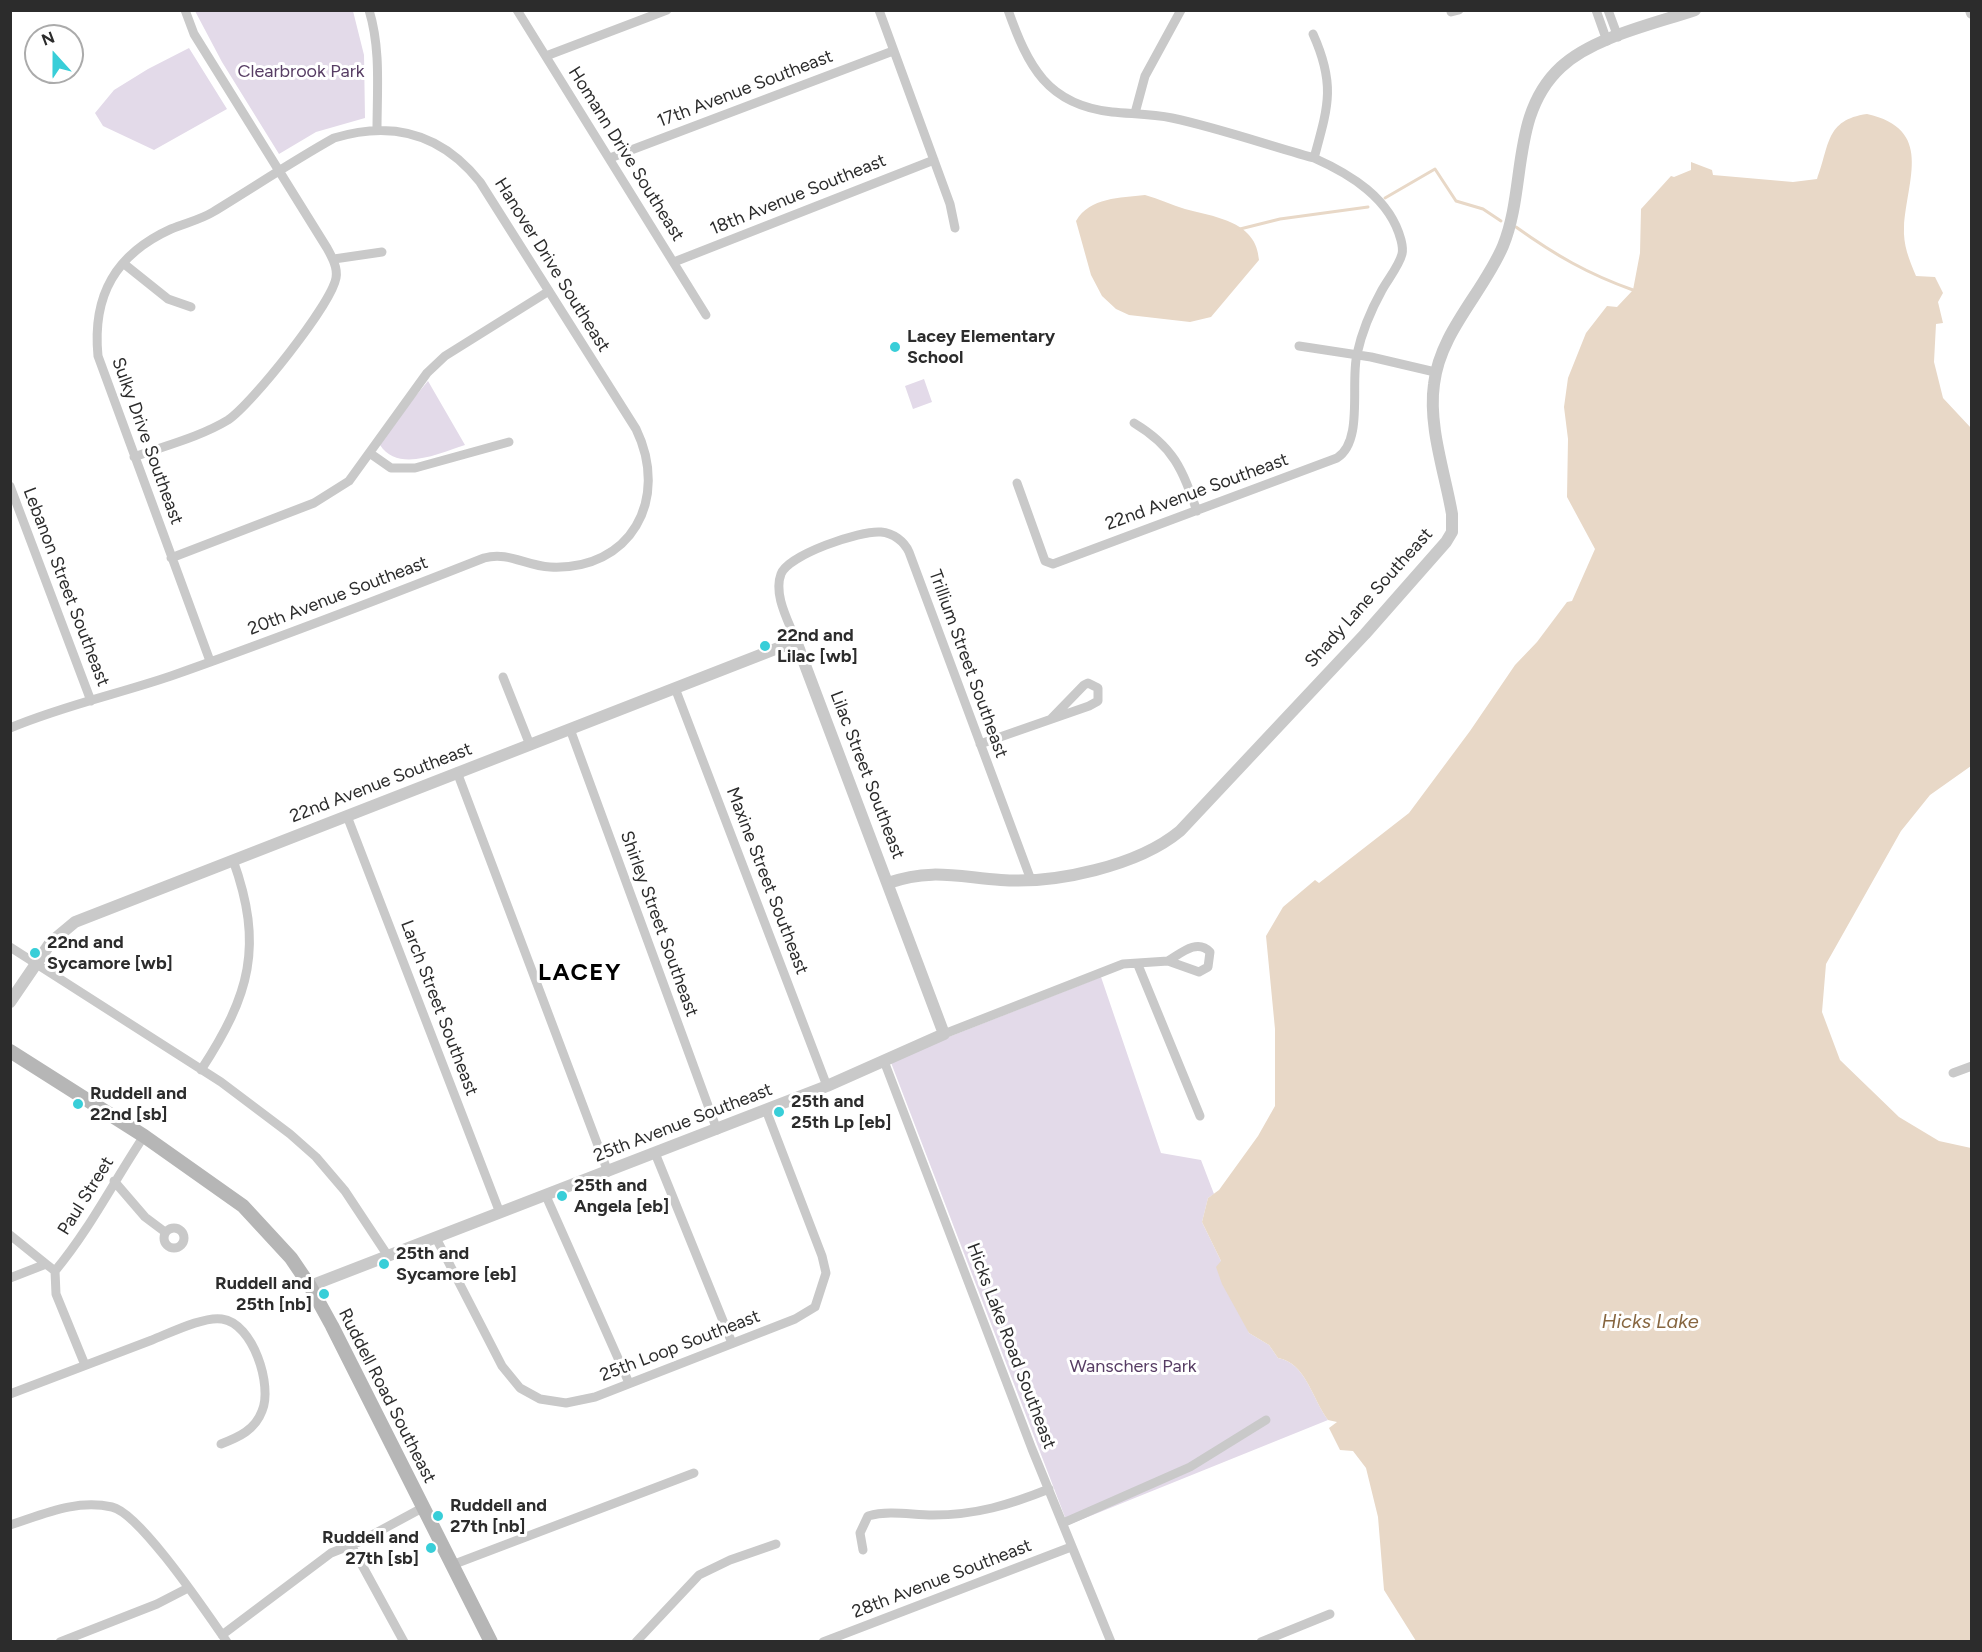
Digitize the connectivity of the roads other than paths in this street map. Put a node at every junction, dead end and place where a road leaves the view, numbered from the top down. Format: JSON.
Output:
{"nodes":[{"id":1,"x":185,"y":10,"type":"edge"},
{"id":2,"x":369,"y":10,"type":"edge"},
{"id":3,"x":517,"y":10,"type":"edge"},
{"id":4,"x":667,"y":10,"type":"edge"},
{"id":5,"x":879,"y":10,"type":"edge"},
{"id":6,"x":1008,"y":10,"type":"edge"},
{"id":7,"x":1181,"y":10,"type":"edge"},
{"id":8,"x":1454,"y":10,"type":"edge"},
{"id":9,"x":1459,"y":10,"type":"edge"},
{"id":10,"x":1596,"y":10,"type":"edge"},
{"id":11,"x":1608,"y":10,"type":"edge"},
{"id":12,"x":1695,"y":10,"type":"edge"},
{"id":13,"x":1313,"y":34,"type":"dead end"},
{"id":14,"x":1613,"y":39,"type":"junction"},
{"id":15,"x":893,"y":51,"type":"junction"},
{"id":16,"x":546,"y":56,"type":"junction"},
{"id":17,"x":1135,"y":113,"type":"junction"},
{"id":18,"x":377,"y":130,"type":"junction"},
{"id":19,"x":610,"y":158,"type":"junction"},
{"id":20,"x":1314,"y":158,"type":"junction"},
{"id":21,"x":934,"y":160,"type":"junction"},
{"id":22,"x":280,"y":171,"type":"junction"},
{"id":23,"x":956,"y":228,"type":"dead end"},
{"id":24,"x":147,"y":242,"type":"joint"},
{"id":25,"x":382,"y":252,"type":"dead end"},
{"id":26,"x":334,"y":260,"type":"junction"},
{"id":27,"x":674,"y":262,"type":"junction"},
{"id":28,"x":123,"y":263,"type":"junction"},
{"id":29,"x":549,"y":291,"type":"junction"},
{"id":30,"x":191,"y":307,"type":"dead end"},
{"id":31,"x":706,"y":315,"type":"dead end"},
{"id":32,"x":1299,"y":346,"type":"dead end"},
{"id":33,"x":1357,"y":355,"type":"junction"},
{"id":34,"x":1436,"y":372,"type":"junction"},
{"id":35,"x":1134,"y":423,"type":"dead end"},
{"id":36,"x":509,"y":442,"type":"dead end"},
{"id":37,"x":371,"y":454,"type":"junction"},
{"id":38,"x":134,"y":458,"type":"junction"},
{"id":39,"x":1017,"y":483,"type":"dead end"},
{"id":40,"x":10,"y":486,"type":"edge"},
{"id":41,"x":1197,"y":511,"type":"junction"},
{"id":42,"x":820,"y":549,"type":"joint"},
{"id":43,"x":171,"y":558,"type":"junction"},
{"id":44,"x":598,"y":559,"type":"joint"},
{"id":45,"x":796,"y":640,"type":"junction"},
{"id":46,"x":210,"y":662,"type":"junction"},
{"id":47,"x":503,"y":677,"type":"dead end"},
{"id":48,"x":675,"y":688,"type":"junction"},
{"id":49,"x":91,"y":701,"type":"junction"},
{"id":50,"x":1052,"y":719,"type":"junction"},
{"id":51,"x":10,"y":728,"type":"edge"},
{"id":52,"x":570,"y":729,"type":"junction"},
{"id":53,"x":980,"y":744,"type":"junction"},
{"id":54,"x":530,"y":745,"type":"junction"},
{"id":55,"x":457,"y":772,"type":"junction"},
{"id":56,"x":347,"y":816,"type":"junction"},
{"id":57,"x":233,"y":860,"type":"junction"},
{"id":58,"x":1031,"y":880,"type":"junction"},
{"id":59,"x":888,"y":883,"type":"junction"},
{"id":60,"x":10,"y":947,"type":"edge"},
{"id":61,"x":1168,"y":961,"type":"dead end"},
{"id":62,"x":36,"y":964,"type":"junction"},
{"id":63,"x":1138,"y":965,"type":"junction"},
{"id":64,"x":10,"y":1002,"type":"edge"},
{"id":65,"x":944,"y":1034,"type":"junction"},
{"id":66,"x":10,"y":1051,"type":"edge"},
{"id":67,"x":884,"y":1062,"type":"junction"},
{"id":68,"x":1971,"y":1066,"type":"edge"},
{"id":69,"x":201,"y":1070,"type":"junction"},
{"id":70,"x":1953,"y":1073,"type":"dead end"},
{"id":71,"x":827,"y":1086,"type":"junction"},
{"id":72,"x":766,"y":1110,"type":"junction"},
{"id":73,"x":1200,"y":1116,"type":"dead end"},
{"id":74,"x":717,"y":1130,"type":"junction"},
{"id":75,"x":144,"y":1136,"type":"junction"},
{"id":76,"x":655,"y":1154,"type":"junction"},
{"id":77,"x":608,"y":1172,"type":"junction"},
{"id":78,"x":114,"y":1181,"type":"junction"},
{"id":79,"x":546,"y":1196,"type":"junction"},
{"id":80,"x":500,"y":1213,"type":"junction"},
{"id":81,"x":165,"y":1232,"type":"dead end"},
{"id":82,"x":10,"y":1235,"type":"edge"},
{"id":83,"x":436,"y":1238,"type":"junction"},
{"id":84,"x":388,"y":1256,"type":"junction"},
{"id":85,"x":46,"y":1264,"type":"junction"},
{"id":86,"x":55,"y":1271,"type":"junction"},
{"id":87,"x":10,"y":1278,"type":"edge"},
{"id":88,"x":310,"y":1286,"type":"junction"},
{"id":89,"x":732,"y":1343,"type":"junction"},
{"id":90,"x":85,"y":1365,"type":"junction"},
{"id":91,"x":629,"y":1383,"type":"junction"},
{"id":92,"x":10,"y":1394,"type":"edge"},
{"id":93,"x":1266,"y":1420,"type":"dead end"},
{"id":94,"x":221,"y":1444,"type":"dead end"},
{"id":95,"x":694,"y":1473,"type":"dead end"},
{"id":96,"x":1048,"y":1489,"type":"junction"},
{"id":97,"x":424,"y":1507,"type":"junction"},
{"id":98,"x":1063,"y":1522,"type":"junction"},
{"id":99,"x":10,"y":1525,"type":"edge"},
{"id":100,"x":776,"y":1544,"type":"dead end"},
{"id":101,"x":351,"y":1545,"type":"junction"},
{"id":102,"x":1071,"y":1547,"type":"junction"},
{"id":103,"x":863,"y":1550,"type":"dead end"},
{"id":104,"x":452,"y":1565,"type":"junction"},
{"id":105,"x":188,"y":1588,"type":"junction"},
{"id":106,"x":1330,"y":1614,"type":"dead end"},
{"id":107,"x":225,"y":1638,"type":"edge"},
{"id":108,"x":60,"y":1641,"type":"edge"},
{"id":109,"x":404,"y":1641,"type":"edge"},
{"id":110,"x":491,"y":1641,"type":"edge"},
{"id":111,"x":636,"y":1641,"type":"edge"},
{"id":112,"x":823,"y":1641,"type":"edge"},
{"id":113,"x":1111,"y":1641,"type":"edge"},
{"id":114,"x":1261,"y":1641,"type":"edge"}],
"edges":[{"from":1,"to":22,"type":"street"},
{"from":2,"to":18,"type":"street"},
{"from":3,"to":16,"type":"street","name":"Homann Drive Southeast"},
{"from":4,"to":16,"type":"street"},
{"from":5,"to":15,"type":"street"},
{"from":6,"to":17,"type":"street"},
{"from":7,"to":17,"type":"street"},
{"from":8,"to":9,"type":"street"},
{"from":10,"to":14,"type":"street"},
{"from":11,"to":14,"type":"street"},
{"from":12,"to":14,"type":"street","name":"Shady Lane Southeast"},
{"from":13,"to":20,"type":"street"},
{"from":14,"to":34,"type":"street","name":"Shady Lane Southeast"},
{"from":15,"to":19,"type":"street","name":"17th Avenue Southeast"},
{"from":15,"to":21,"type":"street"},
{"from":16,"to":19,"type":"street","name":"Homann Drive Southeast"},
{"from":17,"to":20,"type":"street"},
{"from":18,"to":22,"type":"street","name":"Hanover Drive Southeast"},
{"from":18,"to":29,"type":"street","name":"Hanover Drive Southeast"},
{"from":19,"to":27,"type":"street","name":"Homann Drive Southeast"},
{"from":20,"to":33,"type":"street"},
{"from":21,"to":23,"type":"street"},
{"from":21,"to":27,"type":"street","name":"18th Avenue Southeast"},
{"from":22,"to":24,"type":"street","name":"Hanover Drive Southeast"},
{"from":22,"to":26,"type":"street"},
{"from":24,"to":28,"type":"street","name":"Sulky Drive Southeast"},
{"from":25,"to":26,"type":"street"},
{"from":26,"to":38,"type":"street"},
{"from":27,"to":31,"type":"street","name":"Homann Drive Southeast"},
{"from":28,"to":30,"type":"street"},
{"from":28,"to":38,"type":"street","name":"Sulky Drive Southeast"},
{"from":29,"to":37,"type":"street"},
{"from":29,"to":44,"type":"street","name":"Hanover Drive Southeast"},
{"from":32,"to":33,"type":"street"},
{"from":33,"to":34,"type":"street"},
{"from":33,"to":41,"type":"street","name":"22nd Avenue Southeast"},
{"from":34,"to":58,"type":"street","name":"Shady Lane Southeast"},
{"from":35,"to":41,"type":"street"},
{"from":36,"to":37,"type":"street"},
{"from":37,"to":43,"type":"street"},
{"from":38,"to":43,"type":"street","name":"Sulky Drive Southeast"},
{"from":39,"to":41,"type":"street","name":"22nd Avenue Southeast"},
{"from":40,"to":49,"type":"street","name":"Lebanon Street Southeast"},
{"from":42,"to":45,"type":"street","name":"Lilac Street Southeast"},
{"from":42,"to":53,"type":"street","name":"Trillium Street Southeast"},
{"from":43,"to":46,"type":"street","name":"Sulky Drive Southeast"},
{"from":44,"to":46,"type":"street","name":"20th Avenue Southeast"},
{"from":45,"to":48,"type":"street","name":"22nd Avenue Southeast"},
{"from":45,"to":59,"type":"street","name":"Lilac Street Southeast"},
{"from":46,"to":49,"type":"street","name":"20th Avenue Southeast"},
{"from":47,"to":54,"type":"street"},
{"from":48,"to":52,"type":"street","name":"22nd Avenue Southeast"},
{"from":48,"to":71,"type":"street","name":"Maxine Street Southeast"},
{"from":49,"to":51,"type":"street","name":"20th Avenue Southeast"},
{"from":50,"to":50,"type":"street"},
{"from":50,"to":53,"type":"street"},
{"from":52,"to":54,"type":"street","name":"22nd Avenue Southeast"},
{"from":52,"to":74,"type":"street","name":"Shirley Street Southeast"},
{"from":53,"to":58,"type":"street","name":"Trillium Street Southeast"},
{"from":54,"to":55,"type":"street","name":"22nd Avenue Southeast"},
{"from":55,"to":56,"type":"street","name":"22nd Avenue Southeast"},
{"from":55,"to":77,"type":"street"},
{"from":56,"to":57,"type":"street","name":"22nd Avenue Southeast"},
{"from":56,"to":80,"type":"street","name":"Larch Street Southeast"},
{"from":57,"to":62,"type":"street","name":"22nd Avenue Southeast"},
{"from":57,"to":69,"type":"street"},
{"from":58,"to":59,"type":"street","name":"Shady Lane Southeast"},
{"from":59,"to":65,"type":"street","name":"Lilac Street Southeast"},
{"from":60,"to":62,"type":"street"},
{"from":61,"to":63,"type":"street","name":"25th Avenue Southeast"},
{"from":62,"to":64,"type":"street","name":"22nd Avenue Southeast"},
{"from":62,"to":69,"type":"street"},
{"from":63,"to":65,"type":"street","name":"25th Avenue Southeast"},
{"from":63,"to":73,"type":"street"},
{"from":65,"to":67,"type":"street","name":"25th Avenue Southeast"},
{"from":66,"to":75,"type":"main road","name":"Ruddell Road Southeast"},
{"from":67,"to":71,"type":"street","name":"25th Avenue Southeast"},
{"from":67,"to":96,"type":"street","name":"Hicks Lake Road Southeast"},
{"from":68,"to":70,"type":"street"},
{"from":69,"to":84,"type":"street"},
{"from":71,"to":72,"type":"street","name":"25th Avenue Southeast"},
{"from":72,"to":74,"type":"street","name":"25th Avenue Southeast"},
{"from":72,"to":89,"type":"street","name":"25th Loop Southeast"},
{"from":74,"to":76,"type":"street","name":"25th Avenue Southeast"},
{"from":75,"to":78,"type":"street","name":"Paul Street"},
{"from":75,"to":88,"type":"main road","name":"Ruddell Road Southeast"},
{"from":76,"to":77,"type":"street","name":"25th Avenue Southeast"},
{"from":76,"to":89,"type":"street"},
{"from":77,"to":79,"type":"street","name":"25th Avenue Southeast"},
{"from":78,"to":81,"type":"street"},
{"from":78,"to":86,"type":"street","name":"Paul Street"},
{"from":79,"to":80,"type":"street","name":"25th Avenue Southeast"},
{"from":79,"to":91,"type":"street"},
{"from":80,"to":83,"type":"street","name":"25th Avenue Southeast"},
{"from":82,"to":85,"type":"street"},
{"from":83,"to":84,"type":"street","name":"25th Avenue Southeast"},
{"from":83,"to":91,"type":"street","name":"25th Loop Southeast"},
{"from":84,"to":88,"type":"street","name":"25th Avenue Southeast"},
{"from":85,"to":86,"type":"street"},
{"from":85,"to":87,"type":"street"},
{"from":86,"to":90,"type":"street"},
{"from":88,"to":97,"type":"main road","name":"Ruddell Road Southeast"},
{"from":89,"to":91,"type":"street","name":"25th Loop Southeast"},
{"from":90,"to":92,"type":"street"},
{"from":90,"to":94,"type":"street"},
{"from":93,"to":98,"type":"street"},
{"from":95,"to":104,"type":"street"},
{"from":96,"to":98,"type":"street","name":"Hicks Lake Road Southeast"},
{"from":96,"to":103,"type":"street"},
{"from":97,"to":101,"type":"street"},
{"from":97,"to":104,"type":"main road","name":"Ruddell Road Southeast"},
{"from":98,"to":102,"type":"street","name":"Hicks Lake Road Southeast"},
{"from":99,"to":105,"type":"street"},
{"from":100,"to":111,"type":"street"},
{"from":101,"to":107,"type":"street"},
{"from":101,"to":109,"type":"street"},
{"from":102,"to":112,"type":"street","name":"28th Avenue Southeast"},
{"from":102,"to":113,"type":"street","name":"Hicks Lake Road Southeast"},
{"from":104,"to":110,"type":"main road","name":"Ruddell Road Southeast"},
{"from":105,"to":107,"type":"street"},
{"from":105,"to":108,"type":"street"},
{"from":106,"to":114,"type":"street"}]}
